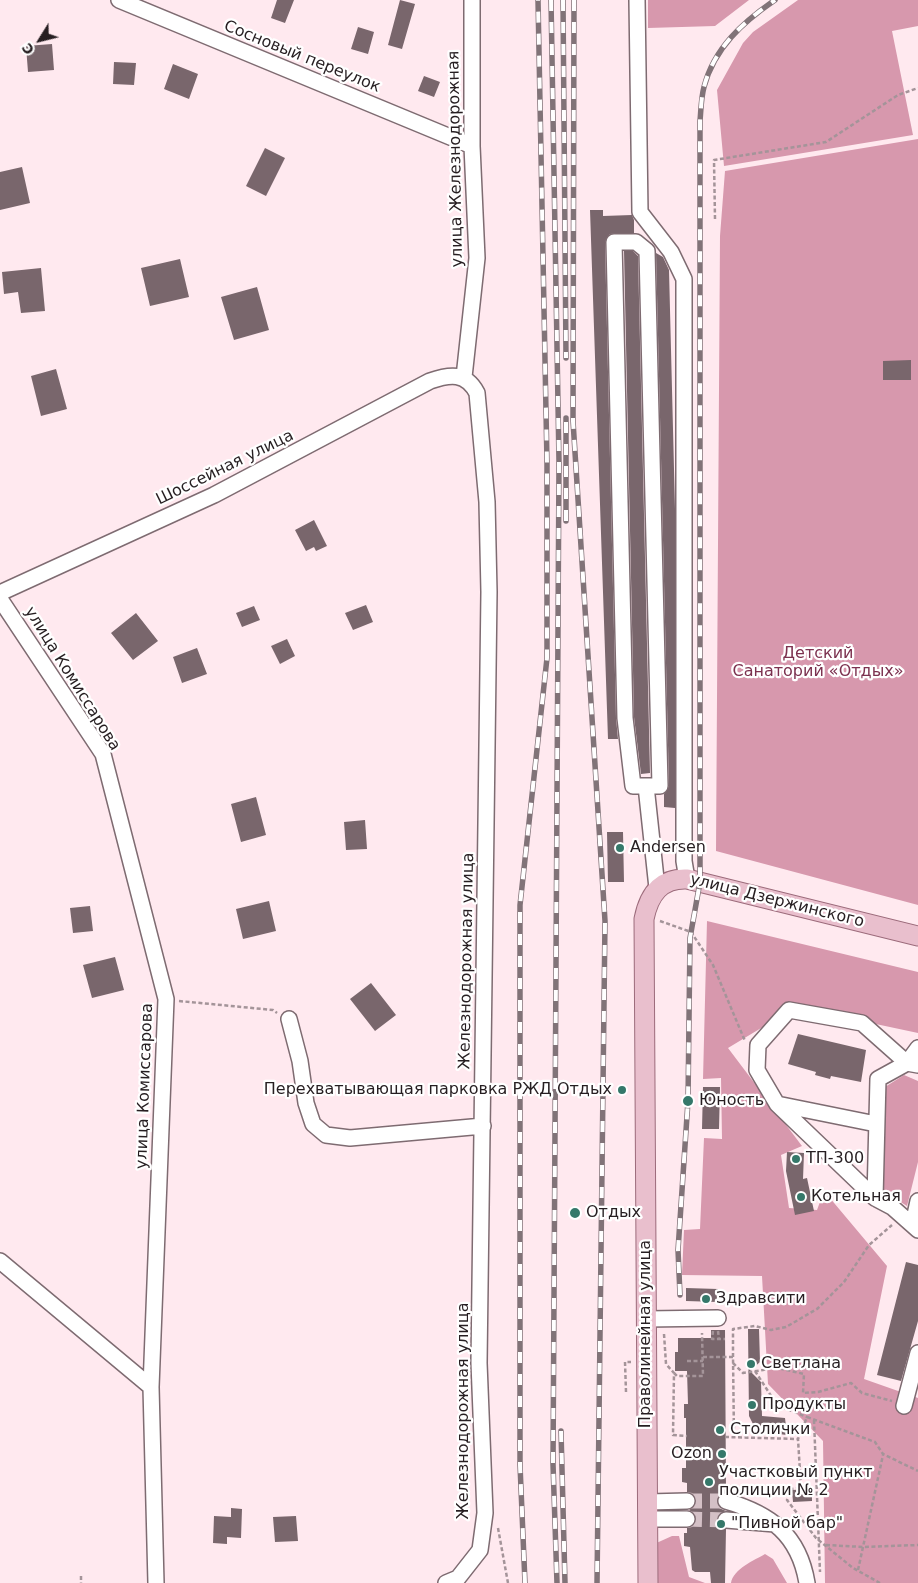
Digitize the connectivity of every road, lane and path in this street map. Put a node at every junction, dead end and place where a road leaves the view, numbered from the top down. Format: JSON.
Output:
{"nodes":[{"id":1,"x":118,"y":0,"type":"edge"},
{"id":2,"x":472,"y":0,"type":"edge"},
{"id":3,"x":637,"y":0,"type":"edge"},
{"id":4,"x":918,"y":88,"type":"edge"},
{"id":5,"x":472,"y":146,"type":"junction"},
{"id":6,"x":715,"y":219,"type":"dead end"},
{"id":7,"x":464,"y":377,"type":"junction"},
{"id":8,"x":0,"y":593,"type":"edge"},
{"id":9,"x":0,"y":599,"type":"edge"},
{"id":10,"x":646,"y":786,"type":"junction"},
{"id":11,"x":687,"y":879,"type":"junction"},
{"id":12,"x":658,"y":888,"type":"junction"},
{"id":13,"x":654,"y":913,"type":"junction"},
{"id":14,"x":658,"y":929,"type":"dead end"},
{"id":15,"x":918,"y":936,"type":"edge"},
{"id":16,"x":166,"y":1000,"type":"junction"},
{"id":17,"x":289,"y":1020,"type":"joint"},
{"id":18,"x":746,"y":1044,"type":"dead end"},
{"id":19,"x":918,"y":1048,"type":"edge"},
{"id":20,"x":913,"y":1064,"type":"edge"},
{"id":21,"x":777,"y":1104,"type":"junction"},
{"id":22,"x":876,"y":1124,"type":"junction"},
{"id":23,"x":483,"y":1126,"type":"junction"},
{"id":24,"x":875,"y":1198,"type":"junction"},
{"id":25,"x":918,"y":1201,"type":"edge"},
{"id":26,"x":911,"y":1223,"type":"edge"},
{"id":27,"x":0,"y":1261,"type":"edge"},
{"id":28,"x":702,"y":1318,"type":"junction"},
{"id":29,"x":718,"y":1318,"type":"dead end"},
{"id":30,"x":654,"y":1319,"type":"junction"},
{"id":31,"x":720,"y":1339,"type":"dead end"},
{"id":32,"x":725,"y":1339,"type":"dead end"},
{"id":33,"x":918,"y":1353,"type":"edge"},
{"id":34,"x":733,"y":1357,"type":"junction"},
{"id":35,"x":703,"y":1359,"type":"junction"},
{"id":36,"x":687,"y":1361,"type":"dead end"},
{"id":37,"x":733,"y":1363,"type":"junction"},
{"id":38,"x":755,"y":1371,"type":"junction"},
{"id":39,"x":674,"y":1373,"type":"junction"},
{"id":40,"x":151,"y":1387,"type":"junction"},
{"id":41,"x":904,"y":1405,"type":"joint"},
{"id":42,"x":807,"y":1417,"type":"junction"},
{"id":43,"x":814,"y":1419,"type":"junction"},
{"id":44,"x":687,"y":1436,"type":"dead end"},
{"id":45,"x":725,"y":1437,"type":"dead end"},
{"id":46,"x":734,"y":1437,"type":"junction"},
{"id":47,"x":798,"y":1439,"type":"junction"},
{"id":48,"x":884,"y":1454,"type":"junction"},
{"id":49,"x":918,"y":1471,"type":"edge"},
{"id":50,"x":687,"y":1501,"type":"tunnel mouth"},
{"id":51,"x":726,"y":1501,"type":"tunnel mouth"},
{"id":52,"x":648,"y":1510,"type":"junction"},
{"id":53,"x":687,"y":1519,"type":"tunnel mouth"},
{"id":54,"x":726,"y":1520,"type":"tunnel mouth"},
{"id":55,"x":776,"y":1524,"type":"junction"},
{"id":56,"x":820,"y":1540,"type":"junction"},
{"id":57,"x":820,"y":1544,"type":"junction"},
{"id":58,"x":825,"y":1545,"type":"junction"},
{"id":59,"x":918,"y":1545,"type":"edge"},
{"id":60,"x":863,"y":1547,"type":"junction"},
{"id":61,"x":858,"y":1570,"type":"junction"},
{"id":62,"x":820,"y":1573,"type":"dead end"},
{"id":63,"x":81,"y":1576,"type":"dead end"},
{"id":64,"x":454,"y":1581,"type":"edge"},
{"id":65,"x":82,"y":1583,"type":"edge"},
{"id":66,"x":156,"y":1583,"type":"edge"},
{"id":67,"x":648,"y":1583,"type":"edge"},
{"id":68,"x":807,"y":1583,"type":"edge"},
{"id":69,"x":880,"y":1583,"type":"edge"}],
"edges":[{"from":1,"to":5,"type":"street","name":"Сосновый переулок"},
{"from":2,"to":5,"type":"street","name":"улица Железнодорожная"},
{"from":3,"to":11,"type":"street"},
{"from":4,"to":6,"type":"path"},
{"from":5,"to":7,"type":"street","name":"улица Железнодорожная"},
{"from":7,"to":8,"type":"street","name":"Шоссейная улица"},
{"from":7,"to":23,"type":"street","name":"Железнодорожная улица"},
{"from":9,"to":16,"type":"street","name":"улица Комиссарова"},
{"from":10,"to":10,"type":"street"},
{"from":10,"to":12,"type":"street"},
{"from":11,"to":12,"type":"main road","name":"улица Дзержинского"},
{"from":11,"to":15,"type":"main road","name":"улица Дзержинского"},
{"from":12,"to":13,"type":"main road"},
{"from":13,"to":14,"type":"path"},
{"from":13,"to":18,"type":"path"},
{"from":13,"to":30,"type":"main road","name":"Праволинейная улица"},
{"from":16,"to":17,"type":"path"},
{"from":16,"to":40,"type":"street","name":"улица Комиссарова"},
{"from":17,"to":23,"type":"street"},
{"from":19,"to":20,"type":"street"},
{"from":20,"to":21,"type":"street"},
{"from":20,"to":22,"type":"street"},
{"from":21,"to":22,"type":"street"},
{"from":21,"to":24,"type":"street"},
{"from":22,"to":24,"type":"street"},
{"from":23,"to":64,"type":"street","name":"Железнодорожная улица"},
{"from":24,"to":26,"type":"street"},
{"from":25,"to":26,"type":"street"},
{"from":26,"to":34,"type":"path"},
{"from":27,"to":40,"type":"street"},
{"from":28,"to":29,"type":"street"},
{"from":28,"to":30,"type":"street"},
{"from":28,"to":35,"type":"path"},
{"from":30,"to":39,"type":"path"},
{"from":30,"to":52,"type":"main road","name":"Праволинейная улица"},
{"from":31,"to":32,"type":"path"},
{"from":33,"to":41,"type":"street"},
{"from":34,"to":35,"type":"path"},
{"from":34,"to":37,"type":"path"},
{"from":35,"to":36,"type":"path"},
{"from":35,"to":39,"type":"path"},
{"from":37,"to":38,"type":"path"},
{"from":37,"to":46,"type":"path"},
{"from":38,"to":41,"type":"path"},
{"from":38,"to":42,"type":"path"},
{"from":39,"to":44,"type":"path"},
{"from":40,"to":66,"type":"street","name":"улица Комиссарова"},
{"from":42,"to":43,"type":"path"},
{"from":42,"to":47,"type":"path"},
{"from":43,"to":48,"type":"path"},
{"from":43,"to":56,"type":"path"},
{"from":45,"to":46,"type":"path"},
{"from":46,"to":47,"type":"path"},
{"from":47,"to":56,"type":"path"},
{"from":48,"to":49,"type":"path"},
{"from":48,"to":60,"type":"path"},
{"from":50,"to":52,"type":"street"},
{"from":51,"to":55,"type":"street"},
{"from":52,"to":53,"type":"street"},
{"from":52,"to":67,"type":"main road","name":"Праволинейная улица"},
{"from":54,"to":55,"type":"street"},
{"from":55,"to":68,"type":"street"},
{"from":56,"to":57,"type":"path"},
{"from":56,"to":58,"type":"path"},
{"from":57,"to":58,"type":"path"},
{"from":57,"to":62,"type":"path"},
{"from":58,"to":60,"type":"path"},
{"from":58,"to":61,"type":"path"},
{"from":59,"to":60,"type":"path"},
{"from":60,"to":61,"type":"path"},
{"from":61,"to":69,"type":"path"},
{"from":63,"to":65,"type":"path"}]}
